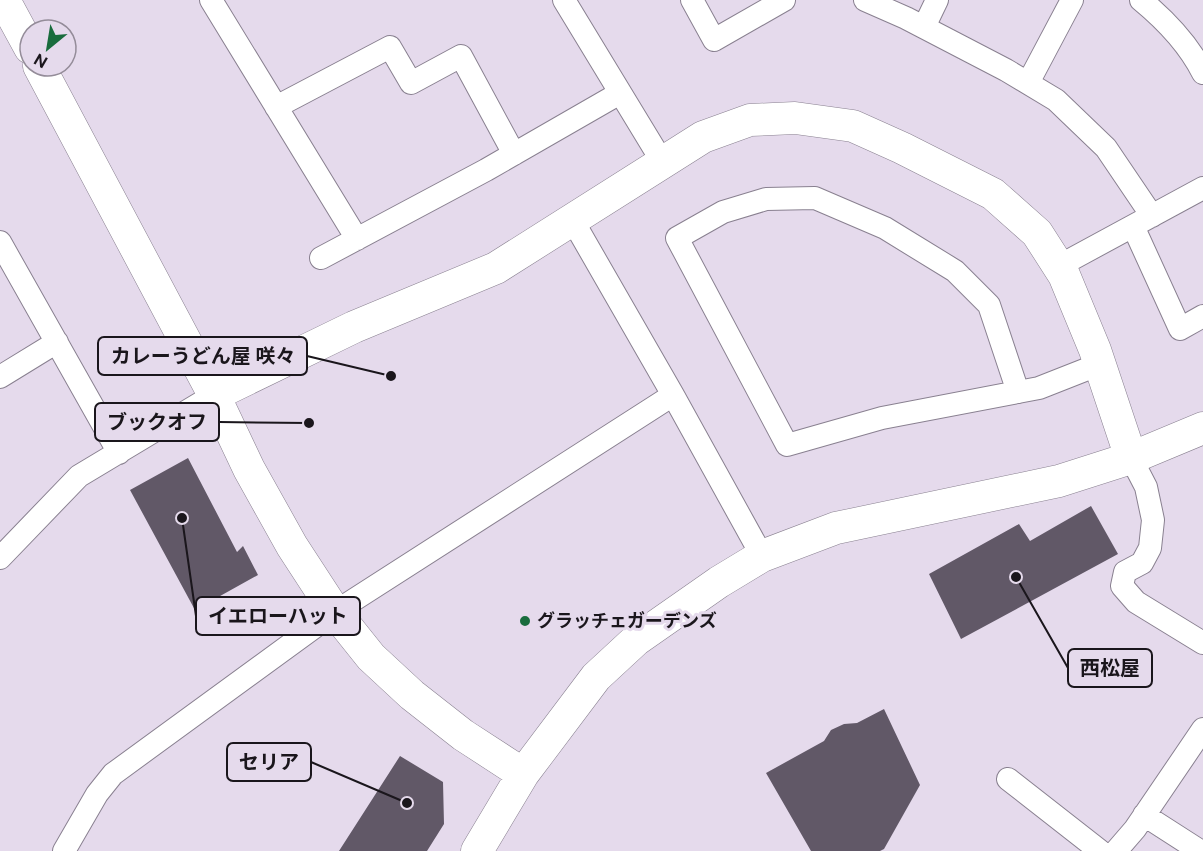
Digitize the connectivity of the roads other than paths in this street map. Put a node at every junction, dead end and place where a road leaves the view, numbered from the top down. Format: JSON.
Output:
{"nodes":[{"id":1,"x":4,"y":0,"type":"edge"},
{"id":2,"x":211,"y":0,"type":"edge"},
{"id":3,"x":564,"y":0,"type":"edge"},
{"id":4,"x":692,"y":0,"type":"edge"},
{"id":5,"x":784,"y":0,"type":"edge"},
{"id":6,"x":865,"y":0,"type":"edge"},
{"id":7,"x":937,"y":0,"type":"edge"},
{"id":8,"x":1072,"y":0,"type":"edge"},
{"id":9,"x":1141,"y":0,"type":"edge"},
{"id":10,"x":18,"y":26,"type":"edge"},
{"id":11,"x":924,"y":27,"type":"junction"},
{"id":12,"x":1201,"y":62,"type":"edge"},
{"id":13,"x":45,"y":78,"type":"edge"},
{"id":14,"x":1028,"y":83,"type":"junction"},
{"id":15,"x":620,"y":93,"type":"junction"},
{"id":16,"x":276,"y":107,"type":"junction"},
{"id":17,"x":514,"y":154,"type":"junction"},
{"id":18,"x":663,"y":163,"type":"junction"},
{"id":19,"x":1203,"y":188,"type":"edge"},
{"id":20,"x":573,"y":221,"type":"junction"},
{"id":21,"x":1142,"y":221,"type":"junction"},
{"id":22,"x":357,"y":239,"type":"junction"},
{"id":23,"x":0,"y":242,"type":"edge"},
{"id":24,"x":321,"y":258,"type":"dead end"},
{"id":25,"x":1059,"y":266,"type":"junction"},
{"id":26,"x":1203,"y":316,"type":"edge"},
{"id":27,"x":57,"y":342,"type":"junction"},
{"id":28,"x":1100,"y":364,"type":"junction"},
{"id":29,"x":0,"y":377,"type":"edge"},
{"id":30,"x":1018,"y":392,"type":"junction"},
{"id":31,"x":214,"y":395,"type":"junction"},
{"id":32,"x":673,"y":395,"type":"junction"},
{"id":33,"x":1203,"y":428,"type":"edge"},
{"id":34,"x":119,"y":453,"type":"junction"},
{"id":35,"x":1131,"y":458,"type":"junction"},
{"id":36,"x":762,"y":556,"type":"junction"},
{"id":37,"x":0,"y":558,"type":"edge"},
{"id":38,"x":335,"y":612,"type":"junction"},
{"id":39,"x":1203,"y":643,"type":"edge"},
{"id":40,"x":1203,"y":729,"type":"edge"},
{"id":41,"x":523,"y":774,"type":"junction"},
{"id":42,"x":1008,"y":779,"type":"dead end"},
{"id":43,"x":1144,"y":816,"type":"junction"},
{"id":44,"x":64,"y":851,"type":"edge"},
{"id":45,"x":477,"y":851,"type":"edge"},
{"id":46,"x":1100,"y":851,"type":"edge"},
{"id":47,"x":1116,"y":851,"type":"edge"},
{"id":48,"x":1200,"y":851,"type":"edge"}],
"edges":[{"from":1,"to":10,"type":"street"},
{"from":2,"to":16,"type":"street"},
{"from":3,"to":15,"type":"street"},
{"from":4,"to":5,"type":"street"},
{"from":6,"to":11,"type":"street"},
{"from":7,"to":11,"type":"street"},
{"from":8,"to":14,"type":"street"},
{"from":9,"to":12,"type":"street"},
{"from":11,"to":14,"type":"street"},
{"from":13,"to":31,"type":"street"},
{"from":14,"to":21,"type":"street"},
{"from":15,"to":17,"type":"street"},
{"from":15,"to":18,"type":"street"},
{"from":16,"to":17,"type":"street"},
{"from":16,"to":22,"type":"street"},
{"from":17,"to":22,"type":"street"},
{"from":18,"to":20,"type":"street"},
{"from":18,"to":25,"type":"street"},
{"from":19,"to":21,"type":"street"},
{"from":20,"to":31,"type":"street"},
{"from":20,"to":32,"type":"street"},
{"from":21,"to":25,"type":"street"},
{"from":21,"to":26,"type":"street"},
{"from":22,"to":24,"type":"street"},
{"from":23,"to":27,"type":"street"},
{"from":25,"to":28,"type":"street"},
{"from":27,"to":29,"type":"street"},
{"from":27,"to":34,"type":"street"},
{"from":28,"to":30,"type":"street"},
{"from":28,"to":35,"type":"street"},
{"from":30,"to":30,"type":"street"},
{"from":31,"to":34,"type":"street"},
{"from":31,"to":38,"type":"street"},
{"from":32,"to":36,"type":"street"},
{"from":32,"to":38,"type":"street"},
{"from":33,"to":35,"type":"street"},
{"from":34,"to":37,"type":"street"},
{"from":35,"to":36,"type":"street"},
{"from":35,"to":39,"type":"street"},
{"from":36,"to":41,"type":"street"},
{"from":38,"to":41,"type":"street"},
{"from":38,"to":44,"type":"street"},
{"from":40,"to":43,"type":"street"},
{"from":41,"to":45,"type":"street"},
{"from":42,"to":46,"type":"street"},
{"from":43,"to":47,"type":"street"},
{"from":43,"to":48,"type":"street"}]}
